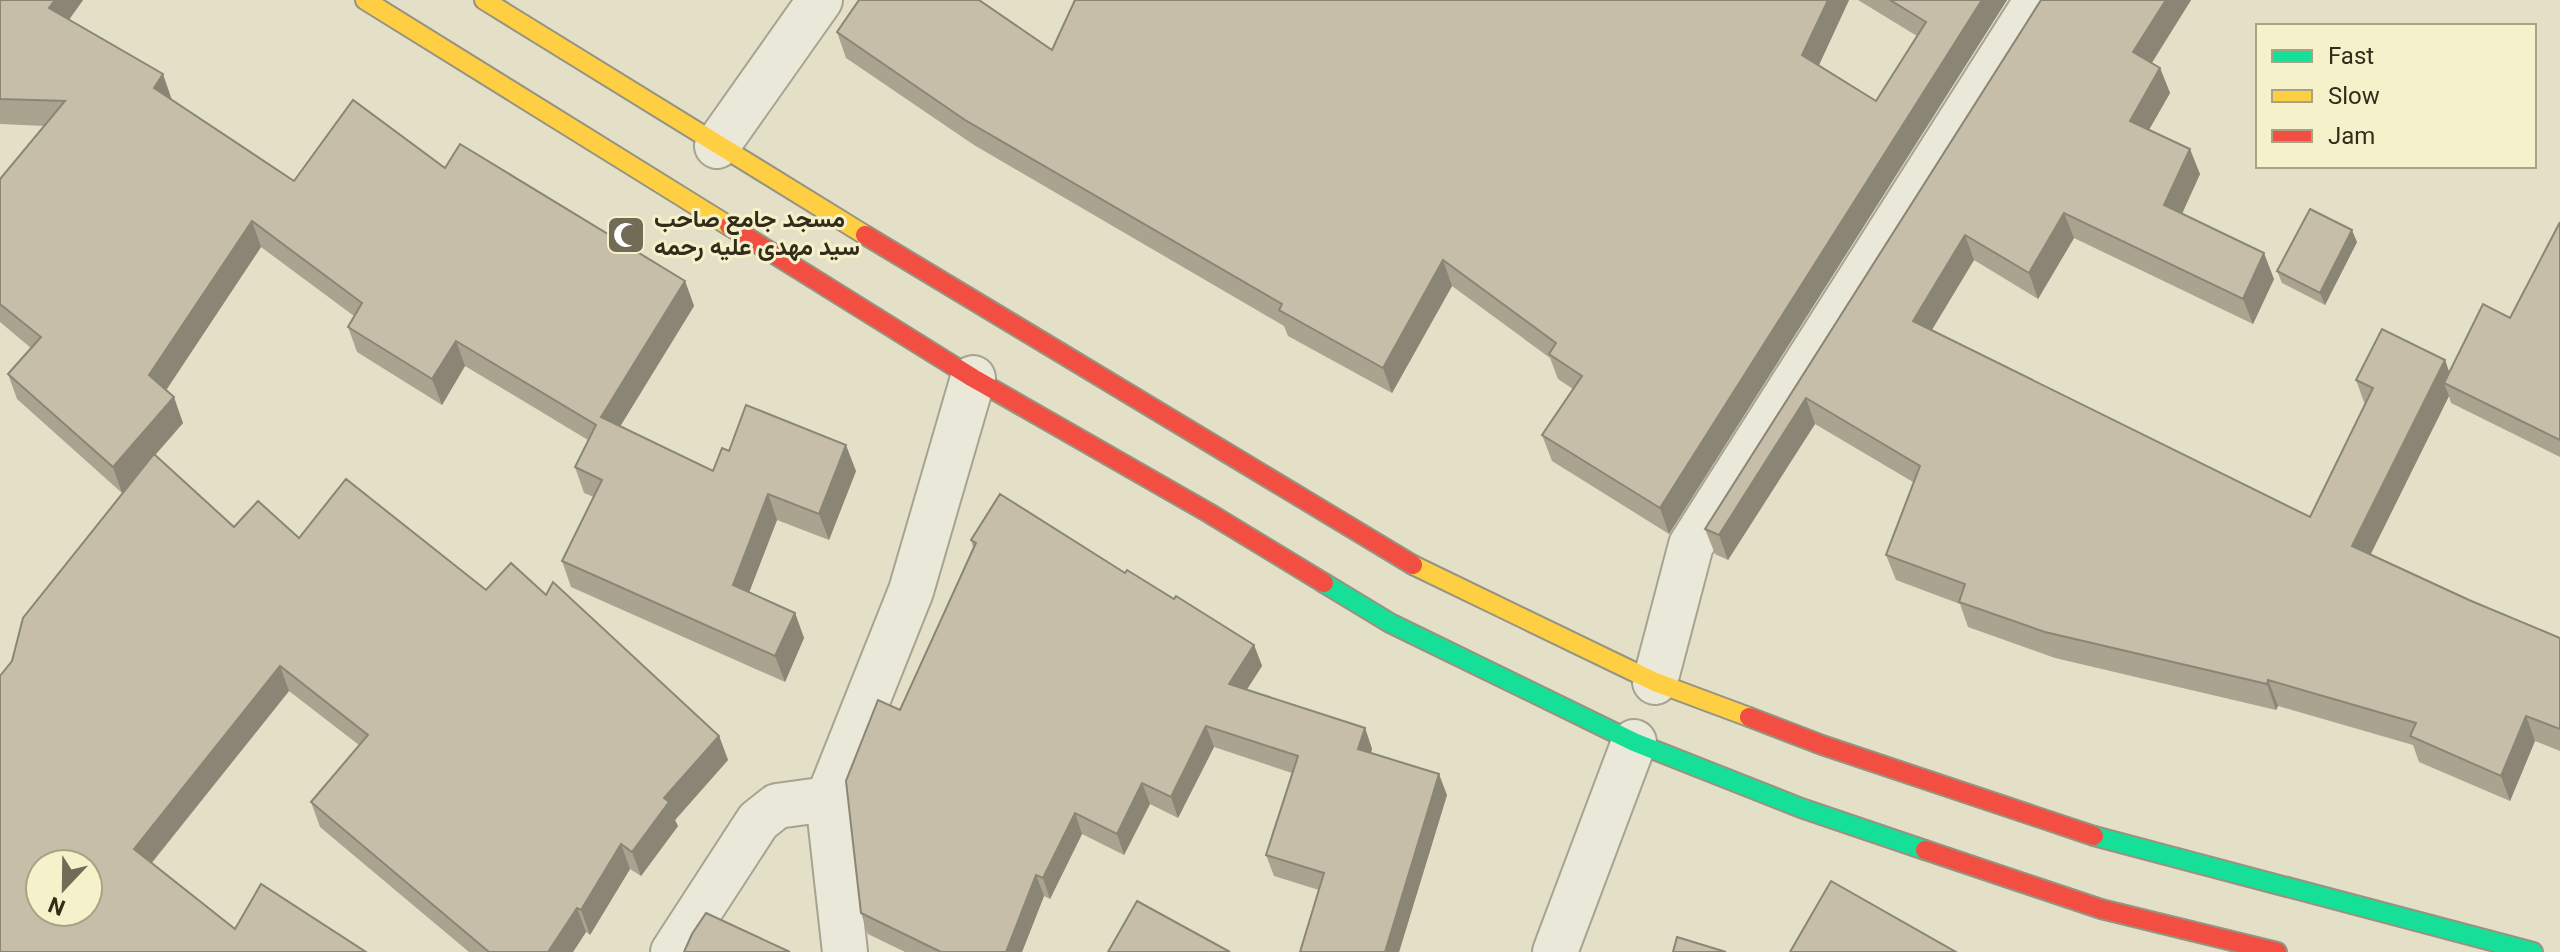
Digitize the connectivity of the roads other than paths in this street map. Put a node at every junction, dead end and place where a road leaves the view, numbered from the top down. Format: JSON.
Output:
{"nodes":[{"id":1,"x":365,"y":0,"type":"edge"},
{"id":2,"x":484,"y":0,"type":"edge"},
{"id":3,"x":820,"y":0,"type":"edge"},
{"id":4,"x":2037,"y":0,"type":"edge"},
{"id":5,"x":717,"y":146,"type":"junction"},
{"id":6,"x":973,"y":378,"type":"junction"},
{"id":7,"x":1655,"y":682,"type":"junction"},
{"id":8,"x":1634,"y":742,"type":"junction"},
{"id":9,"x":828,"y":799,"type":"junction"},
{"id":10,"x":673,"y":952,"type":"edge"},
{"id":11,"x":845,"y":952,"type":"edge"},
{"id":12,"x":1555,"y":952,"type":"edge"},
{"id":13,"x":2277,"y":952,"type":"edge"},
{"id":14,"x":2533,"y":952,"type":"edge"}],
"edges":[{"from":1,"to":6,"type":"main road"},
{"from":2,"to":5,"type":"main road"},
{"from":3,"to":5,"type":"street"},
{"from":4,"to":7,"type":"street"},
{"from":5,"to":7,"type":"main road"},
{"from":6,"to":8,"type":"main road"},
{"from":6,"to":9,"type":"street"},
{"from":7,"to":14,"type":"main road"},
{"from":8,"to":12,"type":"street"},
{"from":8,"to":13,"type":"main road"},
{"from":9,"to":10,"type":"street"},
{"from":9,"to":11,"type":"street"}]}
